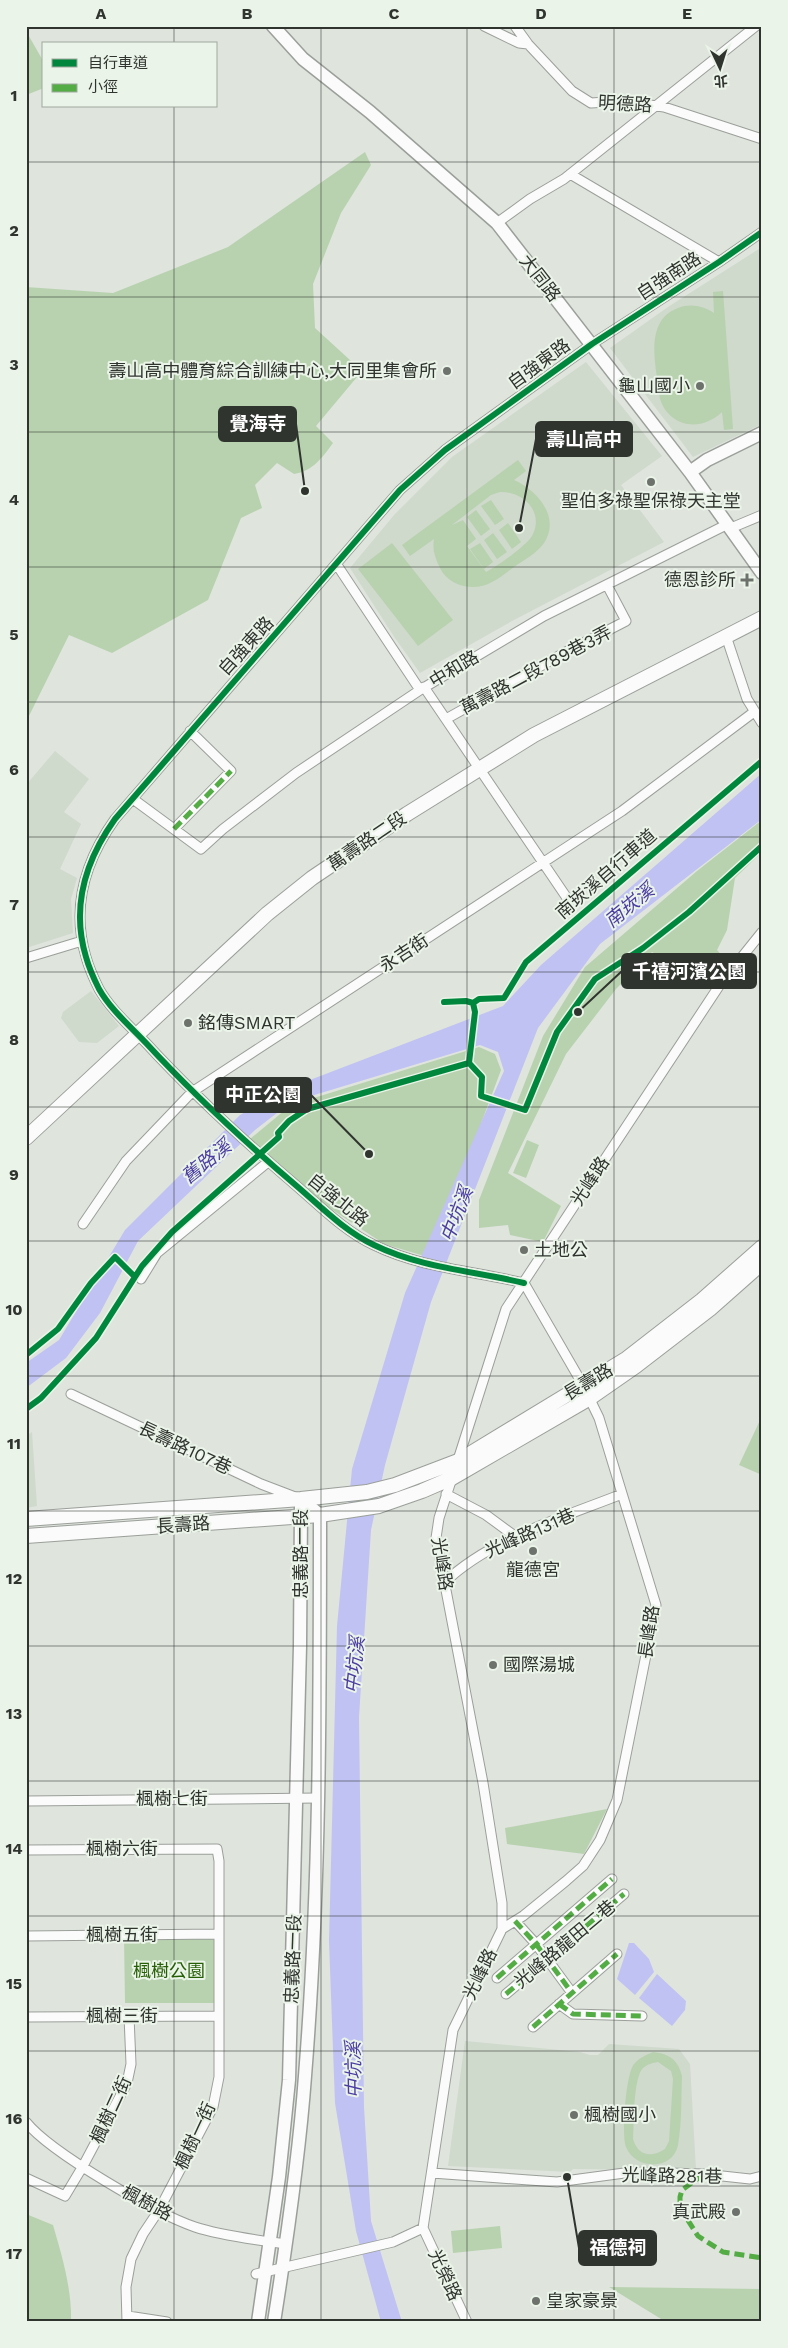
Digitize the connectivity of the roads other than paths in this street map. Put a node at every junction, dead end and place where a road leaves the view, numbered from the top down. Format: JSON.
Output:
{"nodes":[{"id":1,"x":273,"y":26,"type":"edge"},
{"id":2,"x":484,"y":26,"type":"edge"},
{"id":3,"x":515,"y":26,"type":"edge"},
{"id":4,"x":756,"y":26,"type":"edge"},
{"id":5,"x":528,"y":44,"type":"junction"},
{"id":6,"x":654,"y":106,"type":"junction"},
{"id":7,"x":762,"y":140,"type":"edge"},
{"id":8,"x":570,"y":174,"type":"junction"},
{"id":9,"x":497,"y":223,"type":"junction"},
{"id":10,"x":762,"y":232,"type":"edge"},
{"id":11,"x":719,"y":262,"type":"junction"},
{"id":12,"x":592,"y":344,"type":"junction"},
{"id":13,"x":762,"y":434,"type":"edge"},
{"id":14,"x":690,"y":472,"type":"junction"},
{"id":15,"x":762,"y":515,"type":"edge"},
{"id":16,"x":730,"y":526,"type":"junction"},
{"id":17,"x":337,"y":565,"type":"junction"},
{"id":18,"x":762,"y":573,"type":"edge"},
{"id":19,"x":607,"y":584,"type":"junction"},
{"id":20,"x":762,"y":618,"type":"edge"},
{"id":21,"x":726,"y":636,"type":"junction"},
{"id":22,"x":422,"y":689,"type":"junction"},
{"id":23,"x":754,"y":712,"type":"junction"},
{"id":24,"x":446,"y":719,"type":"junction"},
{"id":25,"x":762,"y":723,"type":"edge"},
{"id":26,"x":190,"y":732,"type":"junction"},
{"id":27,"x":478,"y":768,"type":"junction"},
{"id":28,"x":133,"y":799,"type":"junction"},
{"id":29,"x":174,"y":829,"type":"junction"},
{"id":30,"x":542,"y":864,"type":"junction"},
{"id":31,"x":567,"y":898,"type":"dead end"},
{"id":32,"x":762,"y":932,"type":"edge"},
{"id":33,"x":82,"y":941,"type":"junction"},
{"id":34,"x":26,"y":958,"type":"edge"},
{"id":35,"x":138,"y":1035,"type":"junction"},
{"id":36,"x":192,"y":1092,"type":"junction"},
{"id":37,"x":26,"y":1138,"type":"edge"},
{"id":38,"x":268,"y":1162,"type":"junction"},
{"id":39,"x":83,"y":1224,"type":"dead end"},
{"id":40,"x":762,"y":1246,"type":"edge"},
{"id":41,"x":762,"y":1263,"type":"edge"},
{"id":42,"x":141,"y":1279,"type":"dead end"},
{"id":43,"x":524,"y":1283,"type":"junction"},
{"id":44,"x":730,"y":1283,"type":"junction"},
{"id":45,"x":583,"y":1385,"type":"junction"},
{"id":46,"x":71,"y":1394,"type":"dead end"},
{"id":47,"x":590,"y":1398,"type":"junction"},
{"id":48,"x":458,"y":1461,"type":"junction"},
{"id":49,"x":452,"y":1478,"type":"junction"},
{"id":50,"x":446,"y":1494,"type":"junction"},
{"id":51,"x":622,"y":1494,"type":"junction"},
{"id":52,"x":301,"y":1499,"type":"junction"},
{"id":53,"x":320,"y":1515,"type":"junction"},
{"id":54,"x":302,"y":1517,"type":"junction"},
{"id":55,"x":26,"y":1519,"type":"edge"},
{"id":56,"x":26,"y":1536,"type":"edge"},
{"id":57,"x":516,"y":1537,"type":"junction"},
{"id":58,"x":444,"y":1583,"type":"junction"},
{"id":59,"x":296,"y":1798,"type":"junction"},
{"id":60,"x":318,"y":1798,"type":"junction"},
{"id":61,"x":26,"y":1801,"type":"edge"},
{"id":62,"x":217,"y":1849,"type":"joint"},
{"id":63,"x":26,"y":1850,"type":"edge"},
{"id":64,"x":612,"y":1878,"type":"dead end"},
{"id":65,"x":624,"y":1894,"type":"dead end"},
{"id":66,"x":515,"y":1921,"type":"junction"},
{"id":67,"x":502,"y":1929,"type":"junction"},
{"id":68,"x":218,"y":1934,"type":"junction"},
{"id":69,"x":26,"y":1936,"type":"edge"},
{"id":70,"x":536,"y":1944,"type":"junction"},
{"id":71,"x":617,"y":1954,"type":"dead end"},
{"id":72,"x":547,"y":1959,"type":"junction"},
{"id":73,"x":497,"y":1978,"type":"dead end"},
{"id":74,"x":572,"y":1993,"type":"junction"},
{"id":75,"x":506,"y":1994,"type":"dead end"},
{"id":76,"x":560,"y":2004,"type":"junction"},
{"id":77,"x":129,"y":2016,"type":"junction"},
{"id":78,"x":219,"y":2016,"type":"junction"},
{"id":79,"x":642,"y":2016,"type":"dead end"},
{"id":80,"x":26,"y":2017,"type":"edge"},
{"id":81,"x":532,"y":2027,"type":"dead end"},
{"id":82,"x":26,"y":2122,"type":"edge"},
{"id":83,"x":84,"y":2166,"type":"junction"},
{"id":84,"x":432,"y":2173,"type":"junction"},
{"id":85,"x":762,"y":2176,"type":"edge"},
{"id":86,"x":26,"y":2178,"type":"edge"},
{"id":87,"x":159,"y":2210,"type":"junction"},
{"id":88,"x":423,"y":2228,"type":"junction"},
{"id":89,"x":270,"y":2242,"type":"junction"},
{"id":90,"x":286,"y":2244,"type":"junction"},
{"id":91,"x":283,"y":2268,"type":"junction"},
{"id":92,"x":261,"y":2273,"type":"junction"},
{"id":93,"x":127,"y":2319,"type":"edge"},
{"id":94,"x":468,"y":2320,"type":"edge"},
{"id":95,"x":167,"y":2322,"type":"edge"},
{"id":96,"x":258,"y":2322,"type":"edge"},
{"id":97,"x":274,"y":2322,"type":"edge"}],
"edges":[{"from":1,"to":9,"type":"main road","name":"大同路"},
{"from":2,"to":5,"type":"street"},
{"from":3,"to":5,"type":"street","name":"明德路"},
{"from":4,"to":6,"type":"street"},
{"from":5,"to":6,"type":"street","name":"明德路"},
{"from":6,"to":7,"type":"street","name":"明德路"},
{"from":6,"to":8,"type":"street"},
{"from":8,"to":9,"type":"street"},
{"from":8,"to":11,"type":"street"},
{"from":9,"to":12,"type":"main road","name":"大同路"},
{"from":10,"to":11,"type":"street","name":"自強南路"},
{"from":11,"to":12,"type":"street","name":"自強南路"},
{"from":12,"to":14,"type":"main road","name":"大同路"},
{"from":12,"to":17,"type":"street","name":"自強東路"},
{"from":13,"to":14,"type":"main road"},
{"from":14,"to":16,"type":"main road","name":"大同路"},
{"from":15,"to":16,"type":"street","name":"中和路"},
{"from":16,"to":18,"type":"main road","name":"大同路"},
{"from":16,"to":19,"type":"street","name":"中和路"},
{"from":17,"to":22,"type":"street"},
{"from":17,"to":26,"type":"street","name":"自強東路"},
{"from":19,"to":22,"type":"street","name":"中和路"},
{"from":19,"to":24,"type":"street","name":"萬壽路二段789巷3弄"},
{"from":20,"to":21,"type":"main road","name":"萬壽路二段"},
{"from":21,"to":23,"type":"street"},
{"from":21,"to":27,"type":"main road","name":"萬壽路二段"},
{"from":22,"to":24,"type":"street"},
{"from":22,"to":29,"type":"street","name":"中和路"},
{"from":23,"to":25,"type":"street"},
{"from":23,"to":30,"type":"street","name":"永吉街"},
{"from":24,"to":27,"type":"street"},
{"from":26,"to":28,"type":"street","name":"自強東路"},
{"from":26,"to":29,"type":"street"},
{"from":27,"to":30,"type":"street"},
{"from":27,"to":35,"type":"main road","name":"萬壽路二段"},
{"from":28,"to":29,"type":"street"},
{"from":28,"to":33,"type":"street","name":"自強東路"},
{"from":30,"to":31,"type":"street"},
{"from":30,"to":36,"type":"street","name":"永吉街"},
{"from":32,"to":43,"type":"street","name":"光峰路"},
{"from":33,"to":34,"type":"street"},
{"from":33,"to":35,"type":"street","name":"自強東路"},
{"from":35,"to":36,"type":"street"},
{"from":35,"to":37,"type":"main road","name":"萬壽路二段"},
{"from":36,"to":38,"type":"street","name":"自強北路"},
{"from":36,"to":39,"type":"street","name":"永吉街"},
{"from":38,"to":42,"type":"street"},
{"from":38,"to":43,"type":"street","name":"自強北路"},
{"from":40,"to":44,"type":"main road","name":"長壽路"},
{"from":41,"to":44,"type":"main road","name":"長壽路"},
{"from":43,"to":45,"type":"street","name":"長峰路"},
{"from":43,"to":48,"type":"street","name":"光峰路"},
{"from":44,"to":45,"type":"main road","name":"長壽路"},
{"from":44,"to":47,"type":"main road","name":"長壽路"},
{"from":45,"to":47,"type":"street","name":"長峰路"},
{"from":45,"to":48,"type":"main road","name":"長壽路"},
{"from":46,"to":52,"type":"street","name":"長壽路107巷"},
{"from":47,"to":49,"type":"main road","name":"長壽路"},
{"from":47,"to":51,"type":"street","name":"長峰路"},
{"from":48,"to":49,"type":"street","name":"光峰路"},
{"from":48,"to":52,"type":"main road","name":"長壽路"},
{"from":49,"to":50,"type":"street","name":"光峰路"},
{"from":49,"to":53,"type":"main road","name":"長壽路"},
{"from":50,"to":57,"type":"street"},
{"from":50,"to":58,"type":"street","name":"光峰路"},
{"from":51,"to":57,"type":"street","name":"光峰路131巷"},
{"from":51,"to":66,"type":"street","name":"長峰路"},
{"from":52,"to":53,"type":"main road","name":"忠義路一段"},
{"from":52,"to":54,"type":"main road","name":"忠義路一段"},
{"from":52,"to":55,"type":"main road","name":"長壽路"},
{"from":53,"to":54,"type":"main road","name":"長壽路"},
{"from":53,"to":60,"type":"main road","name":"忠義路一段"},
{"from":54,"to":56,"type":"main road","name":"長壽路"},
{"from":54,"to":59,"type":"main road","name":"忠義路一段"},
{"from":57,"to":58,"type":"street","name":"光峰路131巷"},
{"from":58,"to":67,"type":"street","name":"光峰路"},
{"from":59,"to":60,"type":"street","name":"楓樹七街"},
{"from":59,"to":61,"type":"street","name":"楓樹七街"},
{"from":59,"to":89,"type":"main road","name":"忠義路一段"},
{"from":60,"to":90,"type":"main road","name":"忠義路一段"},
{"from":62,"to":63,"type":"street","name":"楓樹六街"},
{"from":62,"to":68,"type":"street","name":"楓樹一街"},
{"from":64,"to":70,"type":"street"},
{"from":65,"to":72,"type":"street","name":"光峰路龍田二巷"},
{"from":66,"to":67,"type":"street","name":"長峰路"},
{"from":66,"to":70,"type":"street"},
{"from":67,"to":84,"type":"street","name":"光峰路"},
{"from":68,"to":69,"type":"street","name":"楓樹五街"},
{"from":68,"to":78,"type":"street","name":"楓樹一街"},
{"from":70,"to":72,"type":"street"},
{"from":70,"to":73,"type":"street"},
{"from":71,"to":74,"type":"street"},
{"from":72,"to":74,"type":"street"},
{"from":72,"to":75,"type":"street","name":"光峰路龍田二巷"},
{"from":74,"to":76,"type":"street"},
{"from":76,"to":79,"type":"street"},
{"from":76,"to":81,"type":"street"},
{"from":77,"to":78,"type":"street","name":"楓樹三街"},
{"from":77,"to":80,"type":"street","name":"楓樹三街"},
{"from":77,"to":83,"type":"street","name":"楓樹二街"},
{"from":78,"to":87,"type":"street","name":"楓樹一街"},
{"from":82,"to":83,"type":"street","name":"楓樹路"},
{"from":83,"to":86,"type":"street","name":"楓樹二街"},
{"from":83,"to":87,"type":"street","name":"楓樹路"},
{"from":84,"to":85,"type":"street","name":"光峰路281巷"},
{"from":84,"to":88,"type":"street","name":"光峰路"},
{"from":87,"to":89,"type":"street","name":"楓樹路"},
{"from":87,"to":93,"type":"street","name":"楓樹一街"},
{"from":88,"to":91,"type":"street"},
{"from":88,"to":94,"type":"street","name":"光榮路"},
{"from":89,"to":90,"type":"street","name":"楓樹路"},
{"from":89,"to":92,"type":"main road","name":"忠義路一段"},
{"from":90,"to":91,"type":"main road","name":"忠義路一段"},
{"from":91,"to":92,"type":"street"},
{"from":91,"to":97,"type":"main road","name":"忠義路一段"},
{"from":92,"to":96,"type":"main road","name":"忠義路一段"},
{"from":93,"to":95,"type":"street"}]}
